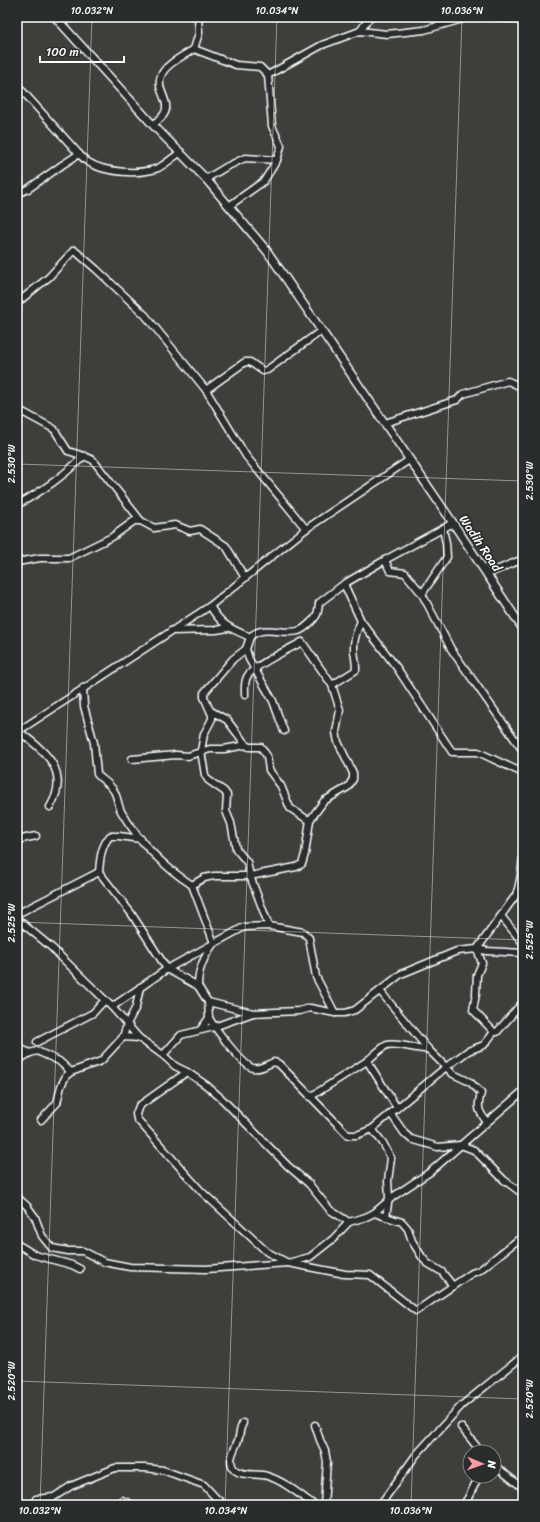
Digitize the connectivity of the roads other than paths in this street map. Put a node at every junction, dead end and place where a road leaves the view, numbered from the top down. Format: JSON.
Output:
{"nodes":[{"id":1,"x":55,"y":17,"type":"edge"},
{"id":2,"x":198,"y":17,"type":"edge"},
{"id":3,"x":370,"y":17,"type":"edge"},
{"id":4,"x":478,"y":17,"type":"edge"},
{"id":5,"x":360,"y":31,"type":"junction"},
{"id":6,"x":194,"y":49,"type":"junction"},
{"id":7,"x":268,"y":75,"type":"junction"},
{"id":8,"x":17,"y":85,"type":"edge"},
{"id":9,"x":153,"y":125,"type":"junction"},
{"id":10,"x":181,"y":152,"type":"junction"},
{"id":11,"x":79,"y":154,"type":"junction"},
{"id":12,"x":277,"y":160,"type":"junction"},
{"id":13,"x":206,"y":179,"type":"junction"},
{"id":14,"x":17,"y":194,"type":"edge"},
{"id":15,"x":229,"y":206,"type":"junction"},
{"id":16,"x":17,"y":303,"type":"edge"},
{"id":17,"x":321,"y":331,"type":"junction"},
{"id":18,"x":518,"y":386,"type":"dead end"},
{"id":19,"x":206,"y":390,"type":"junction"},
{"id":20,"x":17,"y":408,"type":"edge"},
{"id":21,"x":385,"y":424,"type":"junction"},
{"id":22,"x":84,"y":456,"type":"junction"},
{"id":23,"x":409,"y":460,"type":"junction"},
{"id":24,"x":17,"y":505,"type":"edge"},
{"id":25,"x":141,"y":521,"type":"junction"},
{"id":26,"x":453,"y":523,"type":"junction"},
{"id":27,"x":306,"y":529,"type":"junction"},
{"id":28,"x":442,"y":529,"type":"junction"},
{"id":29,"x":523,"y":559,"type":"edge"},
{"id":30,"x":385,"y":560,"type":"junction"},
{"id":31,"x":17,"y":562,"type":"edge"},
{"id":32,"x":487,"y":574,"type":"junction"},
{"id":33,"x":245,"y":578,"type":"junction"},
{"id":34,"x":344,"y":584,"type":"junction"},
{"id":35,"x":422,"y":594,"type":"junction"},
{"id":36,"x":210,"y":606,"type":"junction"},
{"id":37,"x":361,"y":620,"type":"junction"},
{"id":38,"x":228,"y":628,"type":"junction"},
{"id":39,"x":523,"y":629,"type":"edge"},
{"id":40,"x":171,"y":631,"type":"junction"},
{"id":41,"x":298,"y":632,"type":"junction"},
{"id":42,"x":250,"y":637,"type":"junction"},
{"id":43,"x":302,"y":642,"type":"junction"},
{"id":44,"x":246,"y":649,"type":"junction"},
{"id":45,"x":254,"y":669,"type":"junction"},
{"id":46,"x":332,"y":685,"type":"junction"},
{"id":47,"x":83,"y":688,"type":"junction"},
{"id":48,"x":245,"y":695,"type":"dead end"},
{"id":49,"x":211,"y":711,"type":"junction"},
{"id":50,"x":284,"y":731,"type":"dead end"},
{"id":51,"x":18,"y":732,"type":"edge"},
{"id":52,"x":246,"y":745,"type":"junction"},
{"id":53,"x":201,"y":751,"type":"junction"},
{"id":54,"x":523,"y":751,"type":"edge"},
{"id":55,"x":132,"y":759,"type":"dead end"},
{"id":56,"x":523,"y":773,"type":"edge"},
{"id":57,"x":50,"y":807,"type":"dead end"},
{"id":58,"x":310,"y":820,"type":"junction"},
{"id":59,"x":36,"y":836,"type":"dead end"},
{"id":60,"x":141,"y":839,"type":"junction"},
{"id":61,"x":17,"y":840,"type":"edge"},
{"id":62,"x":523,"y":855,"type":"edge"},
{"id":63,"x":99,"y":872,"type":"junction"},
{"id":64,"x":250,"y":876,"type":"junction"},
{"id":65,"x":192,"y":886,"type":"junction"},
{"id":66,"x":17,"y":914,"type":"edge"},
{"id":67,"x":501,"y":916,"type":"junction"},
{"id":68,"x":17,"y":919,"type":"edge"},
{"id":69,"x":269,"y":926,"type":"junction"},
{"id":70,"x":214,"y":943,"type":"junction"},
{"id":71,"x":523,"y":943,"type":"edge"},
{"id":72,"x":477,"y":949,"type":"junction"},
{"id":73,"x":523,"y":953,"type":"edge"},
{"id":74,"x":167,"y":969,"type":"junction"},
{"id":75,"x":198,"y":986,"type":"junction"},
{"id":76,"x":140,"y":987,"type":"junction"},
{"id":77,"x":380,"y":991,"type":"junction"},
{"id":78,"x":105,"y":1000,"type":"junction"},
{"id":79,"x":208,"y":1002,"type":"junction"},
{"id":80,"x":523,"y":1002,"type":"edge"},
{"id":81,"x":112,"y":1007,"type":"junction"},
{"id":82,"x":253,"y":1013,"type":"junction"},
{"id":83,"x":335,"y":1014,"type":"junction"},
{"id":84,"x":209,"y":1018,"type":"junction"},
{"id":85,"x":127,"y":1024,"type":"junction"},
{"id":86,"x":214,"y":1027,"type":"junction"},
{"id":87,"x":201,"y":1029,"type":"junction"},
{"id":88,"x":494,"y":1032,"type":"junction"},
{"id":89,"x":123,"y":1037,"type":"junction"},
{"id":90,"x":139,"y":1038,"type":"junction"},
{"id":91,"x":36,"y":1042,"type":"dead end"},
{"id":92,"x":17,"y":1047,"type":"edge"},
{"id":93,"x":428,"y":1049,"type":"junction"},
{"id":94,"x":30,"y":1053,"type":"junction"},
{"id":95,"x":163,"y":1055,"type":"junction"},
{"id":96,"x":17,"y":1061,"type":"edge"},
{"id":97,"x":367,"y":1061,"type":"junction"},
{"id":98,"x":446,"y":1067,"type":"junction"},
{"id":99,"x":72,"y":1072,"type":"junction"},
{"id":100,"x":187,"y":1072,"type":"junction"},
{"id":101,"x":523,"y":1091,"type":"edge"},
{"id":102,"x":310,"y":1097,"type":"junction"},
{"id":103,"x":397,"y":1108,"type":"junction"},
{"id":104,"x":391,"y":1114,"type":"junction"},
{"id":105,"x":41,"y":1120,"type":"dead end"},
{"id":106,"x":487,"y":1122,"type":"junction"},
{"id":107,"x":372,"y":1129,"type":"junction"},
{"id":108,"x":461,"y":1145,"type":"junction"},
{"id":109,"x":523,"y":1194,"type":"edge"},
{"id":110,"x":17,"y":1197,"type":"edge"},
{"id":111,"x":388,"y":1202,"type":"junction"},
{"id":112,"x":374,"y":1213,"type":"junction"},
{"id":113,"x":386,"y":1217,"type":"junction"},
{"id":114,"x":349,"y":1222,"type":"junction"},
{"id":115,"x":523,"y":1236,"type":"edge"},
{"id":116,"x":17,"y":1244,"type":"edge"},
{"id":117,"x":288,"y":1263,"type":"junction"},
{"id":118,"x":80,"y":1269,"type":"dead end"},
{"id":119,"x":453,"y":1286,"type":"junction"},
{"id":120,"x":523,"y":1356,"type":"edge"},
{"id":121,"x":243,"y":1423,"type":"dead end"},
{"id":122,"x":315,"y":1425,"type":"dead end"},
{"id":123,"x":461,"y":1426,"type":"dead end"},
{"id":124,"x":475,"y":1444,"type":"edge"},
{"id":125,"x":502,"y":1471,"type":"edge"},
{"id":126,"x":475,"y":1484,"type":"edge"},
{"id":127,"x":523,"y":1488,"type":"edge"},
{"id":128,"x":36,"y":1499,"type":"dead end"},
{"id":129,"x":122,"y":1500,"type":"dead end"},
{"id":130,"x":133,"y":1505,"type":"edge"},
{"id":131,"x":224,"y":1505,"type":"edge"},
{"id":132,"x":314,"y":1505,"type":"edge"},
{"id":133,"x":324,"y":1505,"type":"edge"},
{"id":134,"x":380,"y":1505,"type":"edge"},
{"id":135,"x":463,"y":1505,"type":"edge"}],
"edges":[{"from":1,"to":9,"type":"street","name":"Wadih Road"},
{"from":2,"to":6,"type":"street"},
{"from":3,"to":5,"type":"street"},
{"from":4,"to":5,"type":"street"},
{"from":5,"to":7,"type":"street"},
{"from":6,"to":7,"type":"street"},
{"from":6,"to":9,"type":"street"},
{"from":7,"to":12,"type":"street"},
{"from":8,"to":11,"type":"street"},
{"from":9,"to":10,"type":"street","name":"Wadih Road"},
{"from":10,"to":11,"type":"street"},
{"from":10,"to":13,"type":"street","name":"Wadih Road"},
{"from":11,"to":14,"type":"street"},
{"from":12,"to":13,"type":"street"},
{"from":12,"to":15,"type":"street"},
{"from":13,"to":15,"type":"street","name":"Wadih Road"},
{"from":15,"to":17,"type":"street","name":"Wadih Road"},
{"from":16,"to":19,"type":"street"},
{"from":17,"to":19,"type":"street"},
{"from":17,"to":21,"type":"street","name":"Wadih Road"},
{"from":18,"to":21,"type":"street"},
{"from":19,"to":27,"type":"street"},
{"from":20,"to":22,"type":"street"},
{"from":21,"to":23,"type":"street","name":"Wadih Road"},
{"from":22,"to":24,"type":"street"},
{"from":22,"to":25,"type":"street"},
{"from":23,"to":26,"type":"street","name":"Wadih Road"},
{"from":23,"to":27,"type":"street"},
{"from":25,"to":31,"type":"street"},
{"from":25,"to":33,"type":"street"},
{"from":26,"to":28,"type":"street"},
{"from":26,"to":32,"type":"street","name":"Wadih Road"},
{"from":27,"to":33,"type":"street"},
{"from":28,"to":30,"type":"street"},
{"from":28,"to":35,"type":"street"},
{"from":29,"to":32,"type":"street"},
{"from":30,"to":34,"type":"street"},
{"from":30,"to":35,"type":"street"},
{"from":32,"to":39,"type":"street","name":"Wadih Road"},
{"from":33,"to":36,"type":"street"},
{"from":34,"to":37,"type":"street"},
{"from":34,"to":41,"type":"street"},
{"from":35,"to":54,"type":"street"},
{"from":36,"to":38,"type":"street"},
{"from":36,"to":40,"type":"street"},
{"from":37,"to":46,"type":"street"},
{"from":37,"to":56,"type":"street"},
{"from":38,"to":40,"type":"street"},
{"from":38,"to":42,"type":"street"},
{"from":40,"to":47,"type":"street"},
{"from":41,"to":42,"type":"street"},
{"from":41,"to":43,"type":"street"},
{"from":42,"to":44,"type":"street"},
{"from":43,"to":45,"type":"street"},
{"from":43,"to":46,"type":"street"},
{"from":44,"to":45,"type":"street"},
{"from":44,"to":49,"type":"street"},
{"from":45,"to":48,"type":"street"},
{"from":45,"to":50,"type":"street"},
{"from":46,"to":58,"type":"street"},
{"from":47,"to":51,"type":"street"},
{"from":47,"to":60,"type":"street"},
{"from":49,"to":52,"type":"street"},
{"from":49,"to":53,"type":"street"},
{"from":51,"to":57,"type":"street"},
{"from":52,"to":53,"type":"street"},
{"from":52,"to":58,"type":"street"},
{"from":53,"to":55,"type":"street"},
{"from":53,"to":64,"type":"street"},
{"from":58,"to":64,"type":"street"},
{"from":59,"to":61,"type":"street"},
{"from":60,"to":63,"type":"street"},
{"from":60,"to":65,"type":"street"},
{"from":62,"to":67,"type":"street"},
{"from":63,"to":66,"type":"street"},
{"from":63,"to":74,"type":"street"},
{"from":64,"to":65,"type":"street"},
{"from":64,"to":69,"type":"street"},
{"from":65,"to":70,"type":"street"},
{"from":67,"to":71,"type":"street"},
{"from":67,"to":72,"type":"street"},
{"from":68,"to":78,"type":"street"},
{"from":69,"to":70,"type":"street"},
{"from":69,"to":83,"type":"street"},
{"from":70,"to":74,"type":"street"},
{"from":70,"to":75,"type":"street"},
{"from":72,"to":73,"type":"street"},
{"from":72,"to":77,"type":"street"},
{"from":72,"to":88,"type":"street"},
{"from":74,"to":75,"type":"street"},
{"from":74,"to":76,"type":"street"},
{"from":75,"to":79,"type":"street"},
{"from":76,"to":81,"type":"street"},
{"from":76,"to":85,"type":"street"},
{"from":77,"to":83,"type":"street"},
{"from":77,"to":93,"type":"street"},
{"from":78,"to":81,"type":"street"},
{"from":78,"to":91,"type":"street"},
{"from":79,"to":82,"type":"street"},
{"from":79,"to":84,"type":"street"},
{"from":80,"to":88,"type":"street"},
{"from":81,"to":85,"type":"street"},
{"from":82,"to":83,"type":"street"},
{"from":82,"to":86,"type":"street"},
{"from":84,"to":86,"type":"street"},
{"from":84,"to":87,"type":"street"},
{"from":85,"to":89,"type":"street"},
{"from":85,"to":90,"type":"street"},
{"from":86,"to":87,"type":"street"},
{"from":86,"to":102,"type":"street"},
{"from":87,"to":95,"type":"street"},
{"from":88,"to":98,"type":"street"},
{"from":89,"to":90,"type":"street"},
{"from":89,"to":99,"type":"street"},
{"from":90,"to":95,"type":"street"},
{"from":92,"to":94,"type":"street"},
{"from":93,"to":97,"type":"street"},
{"from":93,"to":98,"type":"street"},
{"from":94,"to":96,"type":"street"},
{"from":94,"to":99,"type":"street"},
{"from":95,"to":100,"type":"street"},
{"from":97,"to":102,"type":"street"},
{"from":97,"to":103,"type":"street"},
{"from":98,"to":103,"type":"street"},
{"from":98,"to":106,"type":"street"},
{"from":99,"to":105,"type":"street"},
{"from":100,"to":114,"type":"street"},
{"from":100,"to":117,"type":"street"},
{"from":101,"to":106,"type":"street"},
{"from":102,"to":107,"type":"street"},
{"from":103,"to":104,"type":"street"},
{"from":104,"to":107,"type":"street"},
{"from":104,"to":108,"type":"street"},
{"from":106,"to":108,"type":"street"},
{"from":107,"to":111,"type":"street"},
{"from":108,"to":109,"type":"street"},
{"from":108,"to":111,"type":"street"},
{"from":110,"to":117,"type":"street"},
{"from":111,"to":112,"type":"street"},
{"from":111,"to":113,"type":"street"},
{"from":112,"to":113,"type":"street"},
{"from":112,"to":114,"type":"street"},
{"from":113,"to":119,"type":"street"},
{"from":114,"to":117,"type":"street"},
{"from":115,"to":119,"type":"street"},
{"from":116,"to":118,"type":"street"},
{"from":117,"to":119,"type":"street"},
{"from":120,"to":134,"type":"street"},
{"from":121,"to":132,"type":"street"},
{"from":122,"to":133,"type":"street"},
{"from":123,"to":124,"type":"street"},
{"from":125,"to":127,"type":"street"},
{"from":126,"to":135,"type":"street"},
{"from":128,"to":131,"type":"street"},
{"from":129,"to":130,"type":"street"}]}
